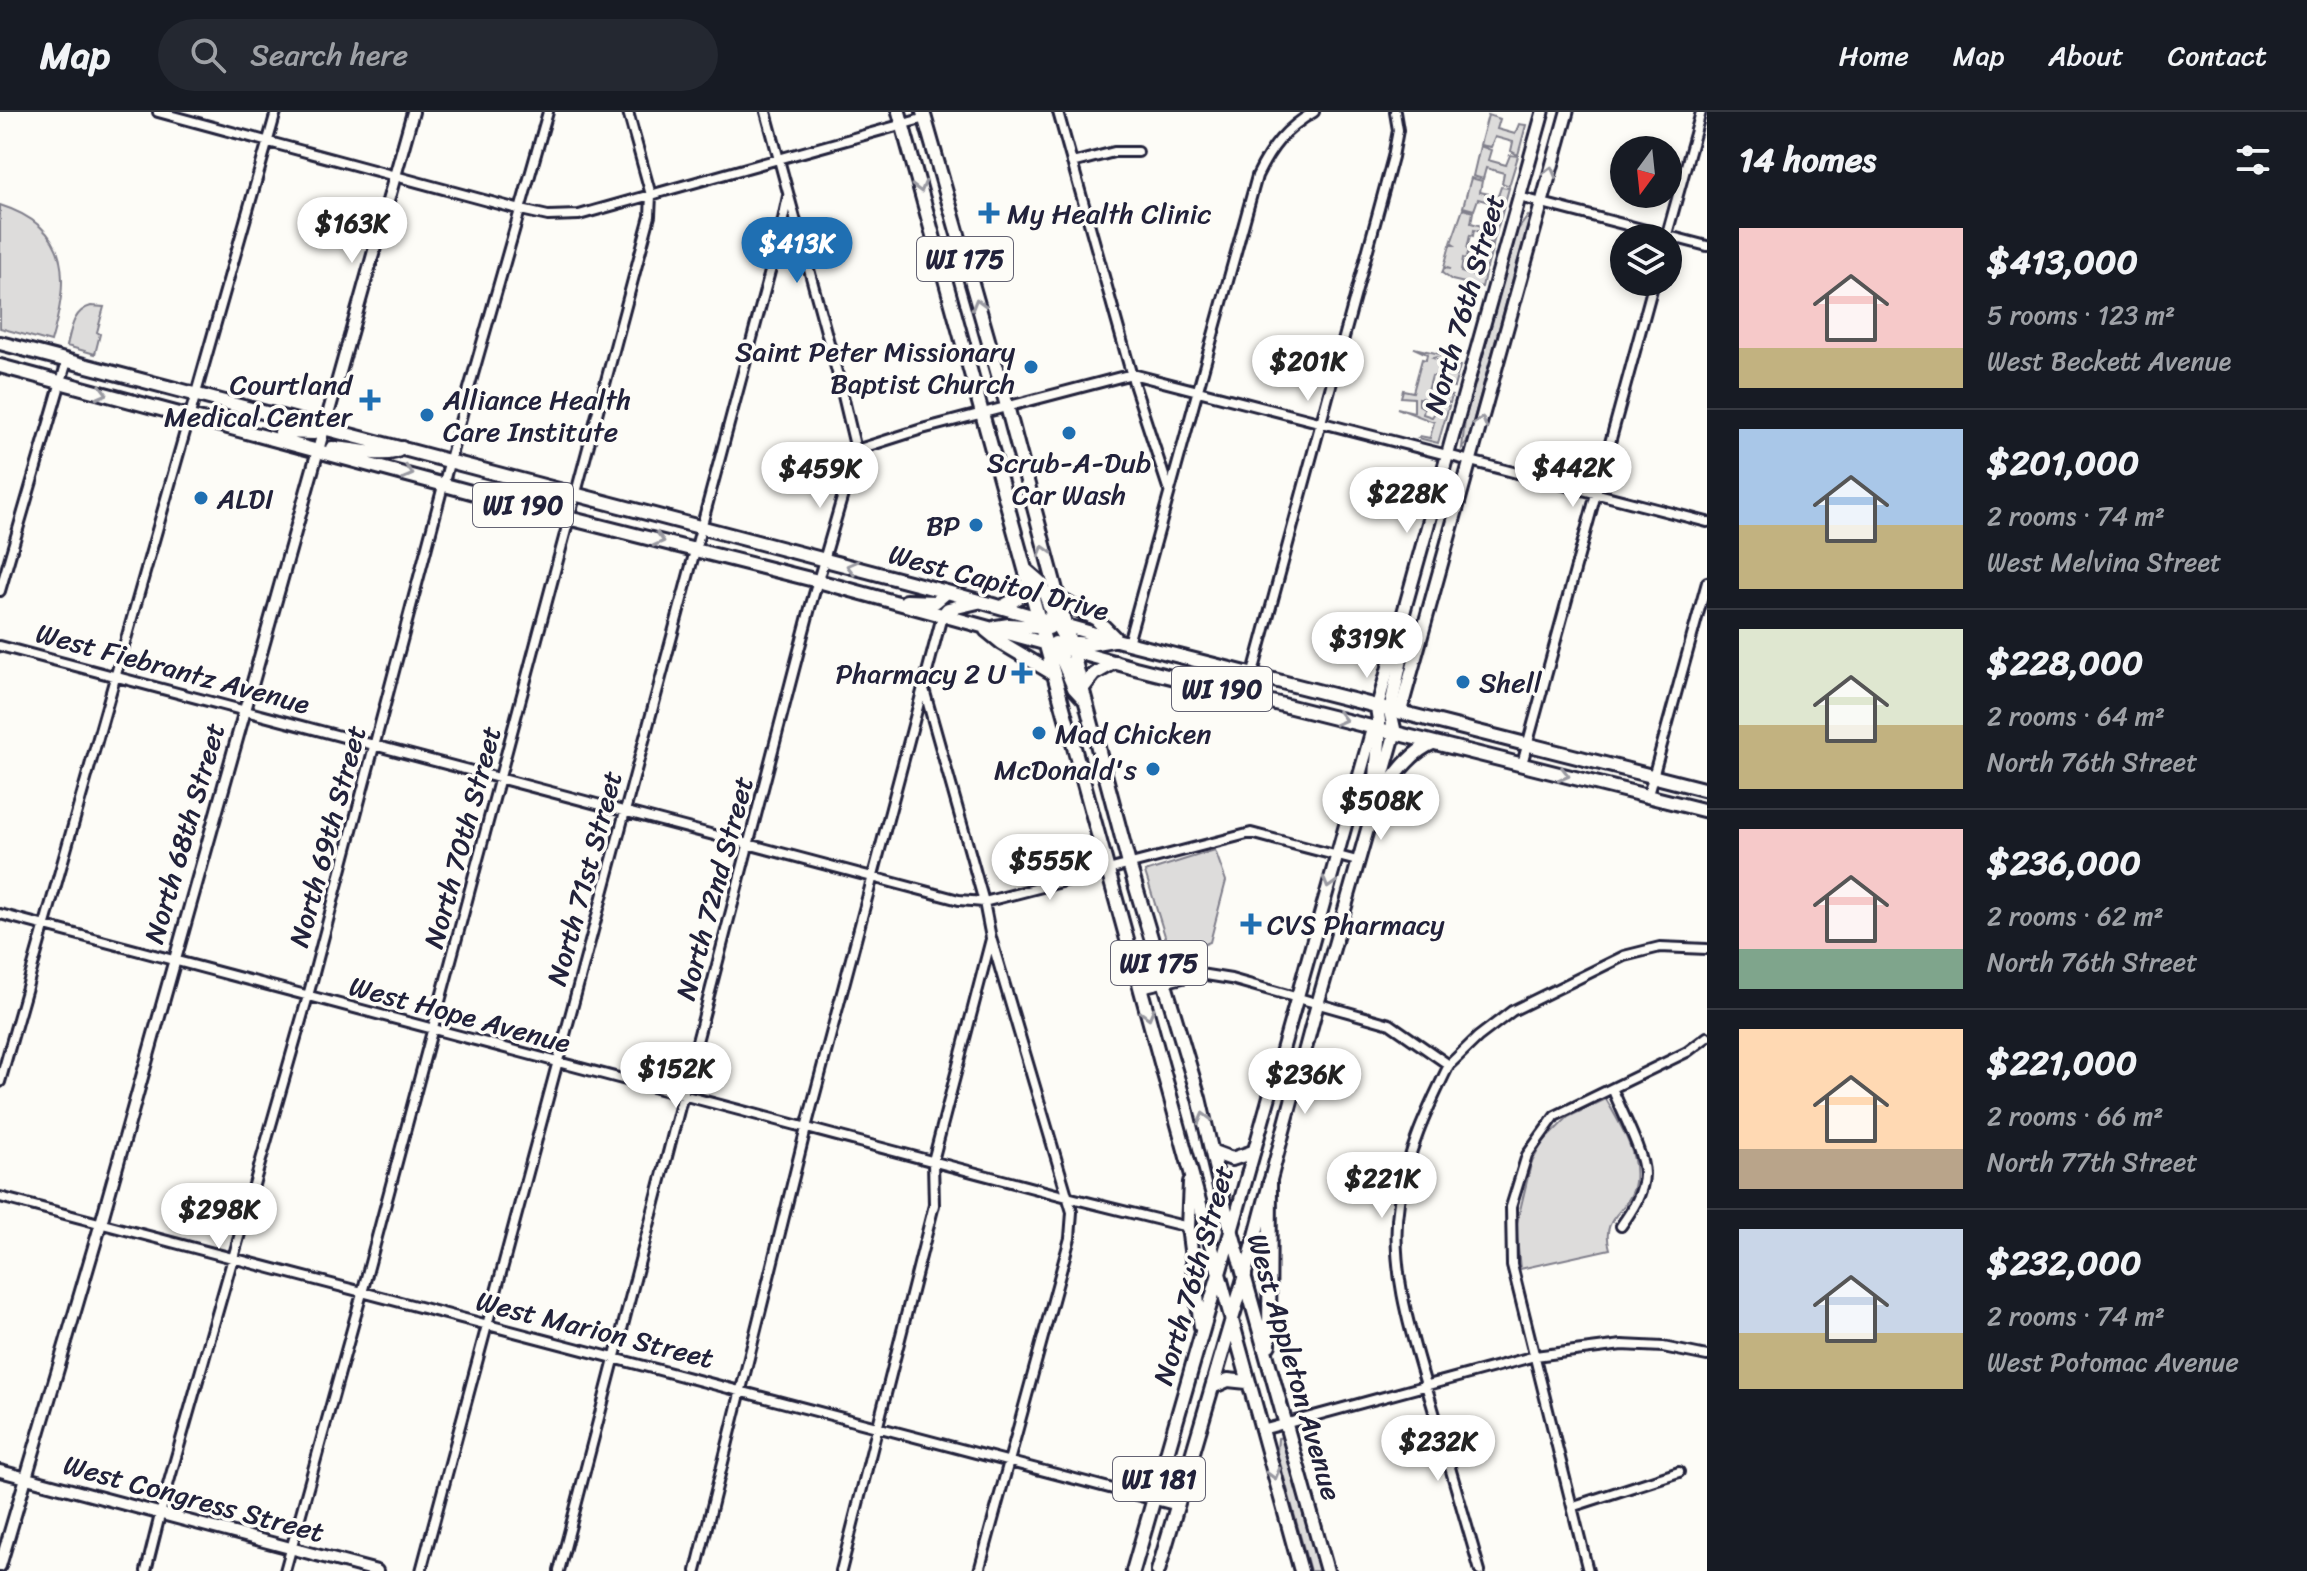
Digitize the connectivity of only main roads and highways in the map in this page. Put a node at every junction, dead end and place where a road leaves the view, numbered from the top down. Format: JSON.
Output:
{"nodes":[{"id":1,"x":1543,"y":112,"type":"edge"},
{"id":2,"x":1567,"y":112,"type":"edge"},
{"id":3,"x":924,"y":115,"type":"edge"},
{"id":4,"x":901,"y":118,"type":"edge"},
{"id":5,"x":0,"y":343,"type":"edge"},
{"id":6,"x":0,"y":366,"type":"edge"},
{"id":7,"x":324,"y":428,"type":"junction"},
{"id":8,"x":256,"y":433,"type":"junction"},
{"id":9,"x":402,"y":448,"type":"junction"},
{"id":10,"x":318,"y":449,"type":"junction"},
{"id":11,"x":1028,"y":575,"type":"junction"},
{"id":12,"x":947,"y":592,"type":"junction"},
{"id":13,"x":1059,"y":599,"type":"junction"},
{"id":14,"x":981,"y":601,"type":"junction"},
{"id":15,"x":895,"y":602,"type":"junction"},
{"id":16,"x":1002,"y":607,"type":"junction"},
{"id":17,"x":942,"y":616,"type":"junction"},
{"id":18,"x":1401,"y":623,"type":"joint"},
{"id":19,"x":1052,"y":625,"type":"junction"},
{"id":20,"x":985,"y":627,"type":"junction"},
{"id":21,"x":1122,"y":641,"type":"junction"},
{"id":22,"x":1061,"y":644,"type":"junction"},
{"id":23,"x":1199,"y":661,"type":"junction"},
{"id":24,"x":1115,"y":662,"type":"junction"},
{"id":25,"x":1055,"y":674,"type":"junction"},
{"id":26,"x":1172,"y":676,"type":"junction"},
{"id":27,"x":1083,"y":688,"type":"junction"},
{"id":28,"x":1087,"y":703,"type":"junction"},
{"id":29,"x":1389,"y":711,"type":"junction"},
{"id":30,"x":1383,"y":730,"type":"junction"},
{"id":31,"x":1434,"y":742,"type":"junction"},
{"id":32,"x":1707,"y":790,"type":"edge"},
{"id":33,"x":1376,"y":798,"type":"junction"},
{"id":34,"x":1707,"y":811,"type":"edge"},
{"id":35,"x":1213,"y":1152,"type":"junction"},
{"id":36,"x":1253,"y":1152,"type":"junction"},
{"id":37,"x":1190,"y":1171,"type":"junction"},
{"id":38,"x":1270,"y":1182,"type":"junction"},
{"id":39,"x":1232,"y":1230,"type":"junction"},
{"id":40,"x":1219,"y":1275,"type":"junction"},
{"id":41,"x":1245,"y":1275,"type":"junction"},
{"id":42,"x":1232,"y":1318,"type":"junction"},
{"id":43,"x":1202,"y":1331,"type":"junction"},
{"id":44,"x":1268,"y":1360,"type":"junction"},
{"id":45,"x":1247,"y":1382,"type":"junction"},
{"id":46,"x":1212,"y":1387,"type":"junction"},
{"id":47,"x":1133,"y":1571,"type":"edge"},
{"id":48,"x":1158,"y":1571,"type":"edge"},
{"id":49,"x":1301,"y":1571,"type":"edge"},
{"id":50,"x":1327,"y":1571,"type":"edge"}],
"edges":[{"from":1,"to":18,"type":"main road","name":"North 76th Street"},
{"from":29,"to":2,"type":"main road","name":"North 76th Street","number":"WI 181","one_way":true},
{"from":13,"to":3,"type":"main road","name":"West Appleton Avenue","number":"WI 175","one_way":true},
{"from":4,"to":11,"type":"main road","name":"West Appleton Avenue","number":"WI 175","one_way":true},
{"from":5,"to":7,"type":"main road","name":"West Capitol Drive","number":"WI 190"},
{"from":6,"to":8,"type":"main road","name":"West Capitol Drive","number":"WI 190","one_way":true},
{"from":7,"to":8,"type":"main road"},
{"from":7,"to":9,"type":"main road","name":"West Capitol Drive","number":"WI 190"},
{"from":8,"to":10,"type":"main road","name":"West Capitol Drive","number":"WI 190"},
{"from":9,"to":10,"type":"main road"},
{"from":12,"to":9,"type":"main road","name":"West Capitol Drive","number":"WI 190","one_way":true},
{"from":10,"to":15,"type":"main road","name":"West Capitol Drive","number":"WI 190","one_way":true},
{"from":11,"to":16,"type":"main road"},
{"from":11,"to":19,"type":"main road","name":"West Appleton Avenue","number":"WI 175"},
{"from":12,"to":14,"type":"main road","name":"West Capitol Drive","number":"WI 190"},
{"from":12,"to":15,"type":"main road"},
{"from":13,"to":19,"type":"main road","name":"West Appleton Avenue","number":"WI 175"},
{"from":13,"to":21,"type":"main road"},
{"from":14,"to":16,"type":"main road","name":"West Capitol Drive","number":"WI 190"},
{"from":14,"to":17,"type":"main road"},
{"from":15,"to":17,"type":"main road","name":"West Capitol Drive","number":"WI 190"},
{"from":16,"to":19,"type":"main road","name":"West Capitol Drive","number":"WI 190"},
{"from":17,"to":20,"type":"main road","name":"West Capitol Drive","number":"WI 190"},
{"from":18,"to":29,"type":"main road"},
{"from":19,"to":20,"type":"main road"},
{"from":19,"to":21,"type":"main road","name":"West Capitol Drive","number":"WI 190"},
{"from":19,"to":22,"type":"main road","name":"West Appleton Avenue","number":"WI 175"},
{"from":19,"to":22,"type":"main road"},
{"from":20,"to":22,"type":"main road","name":"West Capitol Drive","number":"WI 190"},
{"from":20,"to":25,"type":"main road"},
{"from":21,"to":22,"type":"main road"},
{"from":21,"to":23,"type":"main road","name":"West Capitol Drive","number":"WI 190"},
{"from":22,"to":24,"type":"main road","name":"West Capitol Drive","number":"WI 190"},
{"from":22,"to":25,"type":"main road","name":"West Appleton Avenue","number":"WI 175"},
{"from":22,"to":27,"type":"main road","name":"West Appleton Avenue","number":"WI 175"},
{"from":22,"to":28,"type":"main road"},
{"from":23,"to":26,"type":"main road"},
{"from":23,"to":29,"type":"main road","name":"West Capitol Drive","number":"WI 190"},
{"from":24,"to":26,"type":"main road","name":"West Capitol Drive","number":"WI 190"},
{"from":24,"to":27,"type":"main road"},
{"from":25,"to":37,"type":"main road","name":"West Appleton Avenue","number":"WI 175","one_way":true},
{"from":26,"to":30,"type":"main road","name":"West Capitol Drive","number":"WI 190","one_way":true},
{"from":27,"to":28,"type":"main road","name":"West Appleton Avenue","number":"WI 175"},
{"from":35,"to":28,"type":"main road","name":"West Appleton Avenue","number":"WI 175","one_way":true},
{"from":29,"to":30,"type":"main road","name":"North 76th Street","number":"WI 181"},
{"from":29,"to":30,"type":"main road","name":"North 76th Street","number":"WI 181"},
{"from":29,"to":32,"type":"main road","name":"West Capitol Drive","number":"WI 190"},
{"from":30,"to":31,"type":"main road","name":"West Capitol Drive","number":"WI 190"},
{"from":30,"to":33,"type":"main road"},
{"from":30,"to":36,"type":"main road","name":"North 76th Street","number":"WI 181","one_way":true},
{"from":31,"to":33,"type":"main road"},
{"from":31,"to":34,"type":"main road","name":"West Capitol Drive","number":"WI 190","one_way":true},
{"from":33,"to":38,"type":"main road","name":"North 76th Street","number":"WI 181"},
{"from":35,"to":36,"type":"main road"},
{"from":35,"to":39,"type":"main road","name":"West Appleton Avenue","number":"WI 175"},
{"from":36,"to":39,"type":"main road","name":"North 76th Street","number":"WI 181"},
{"from":37,"to":40,"type":"main road","name":"West Appleton Avenue","number":"WI 175"},
{"from":37,"to":43,"type":"main road"},
{"from":38,"to":41,"type":"main road","name":"North 76th Street","number":"WI 181"},
{"from":38,"to":44,"type":"main road"},
{"from":39,"to":40,"type":"main road","name":"North 76th Street","number":"WI 181"},
{"from":39,"to":41,"type":"main road","name":"West Appleton Avenue","number":"WI 175"},
{"from":40,"to":42,"type":"main road","name":"West Appleton Avenue","number":"WI 175"},
{"from":40,"to":43,"type":"main road","name":"North 76th Street","number":"WI 181"},
{"from":41,"to":42,"type":"main road","name":"North 76th Street","number":"WI 181"},
{"from":41,"to":44,"type":"main road","name":"West Appleton Avenue","number":"WI 175"},
{"from":42,"to":45,"type":"main road","name":"West Appleton Avenue","number":"WI 175"},
{"from":42,"to":46,"type":"main road","name":"North 76th Street","number":"WI 181"},
{"from":43,"to":47,"type":"main road","name":"North 76th Street","number":"WI 181"},
{"from":44,"to":50,"type":"main road","name":"West Appleton Avenue","number":"WI 175"},
{"from":45,"to":46,"type":"main road"},
{"from":45,"to":49,"type":"main road","name":"West Appleton Avenue","number":"WI 175","one_way":true},
{"from":46,"to":48,"type":"main road","name":"North 76th Street","number":"WI 181"}]}
